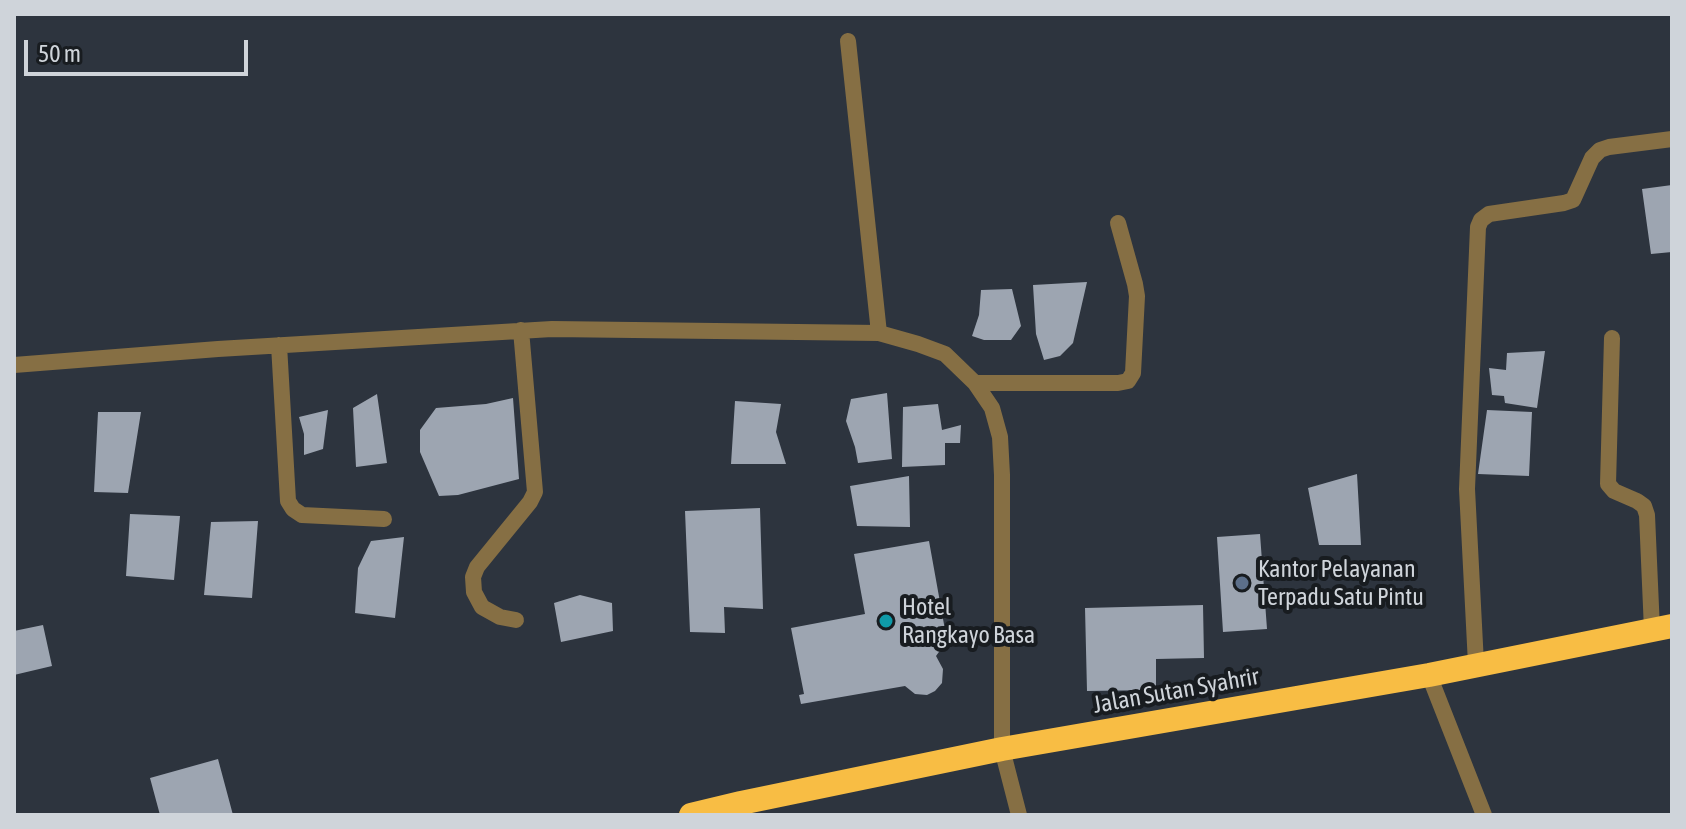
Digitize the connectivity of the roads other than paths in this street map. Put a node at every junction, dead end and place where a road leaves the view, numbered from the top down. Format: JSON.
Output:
{"nodes":[{"id":1,"x":848,"y":41,"type":"dead end"},
{"id":2,"x":1672,"y":139,"type":"edge"},
{"id":3,"x":1118,"y":223,"type":"dead end"},
{"id":4,"x":521,"y":330,"type":"junction"},
{"id":5,"x":879,"y":333,"type":"junction"},
{"id":6,"x":1612,"y":338,"type":"dead end"},
{"id":7,"x":279,"y":345,"type":"junction"},
{"id":8,"x":14,"y":365,"type":"edge"},
{"id":9,"x":975,"y":383,"type":"junction"},
{"id":10,"x":384,"y":519,"type":"dead end"},
{"id":11,"x":516,"y":620,"type":"dead end"},
{"id":12,"x":1662,"y":628,"type":"edge"},
{"id":13,"x":1476,"y":664,"type":"junction"},
{"id":14,"x":1429,"y":675,"type":"junction"},
{"id":15,"x":1002,"y":749,"type":"junction"},
{"id":16,"x":691,"y":815,"type":"edge"},
{"id":17,"x":1019,"y":815,"type":"edge"},
{"id":18,"x":1484,"y":815,"type":"edge"}],
"edges":[{"from":1,"to":5,"type":"street"},
{"from":2,"to":13,"type":"street"},
{"from":3,"to":9,"type":"street"},
{"from":4,"to":5,"type":"street"},
{"from":4,"to":7,"type":"street"},
{"from":4,"to":11,"type":"street"},
{"from":5,"to":9,"type":"street"},
{"from":6,"to":12,"type":"street"},
{"from":7,"to":8,"type":"street"},
{"from":7,"to":10,"type":"street"},
{"from":9,"to":15,"type":"street"},
{"from":12,"to":13,"type":"highway","name":"Jalan Sutan Syahrir"},
{"from":13,"to":14,"type":"highway","name":"Jalan Sutan Syahrir"},
{"from":14,"to":15,"type":"highway","name":"Jalan Sutan Syahrir"},
{"from":14,"to":18,"type":"street"},
{"from":15,"to":16,"type":"highway","name":"Jalan Sutan Syahrir"},
{"from":15,"to":17,"type":"street"}]}
